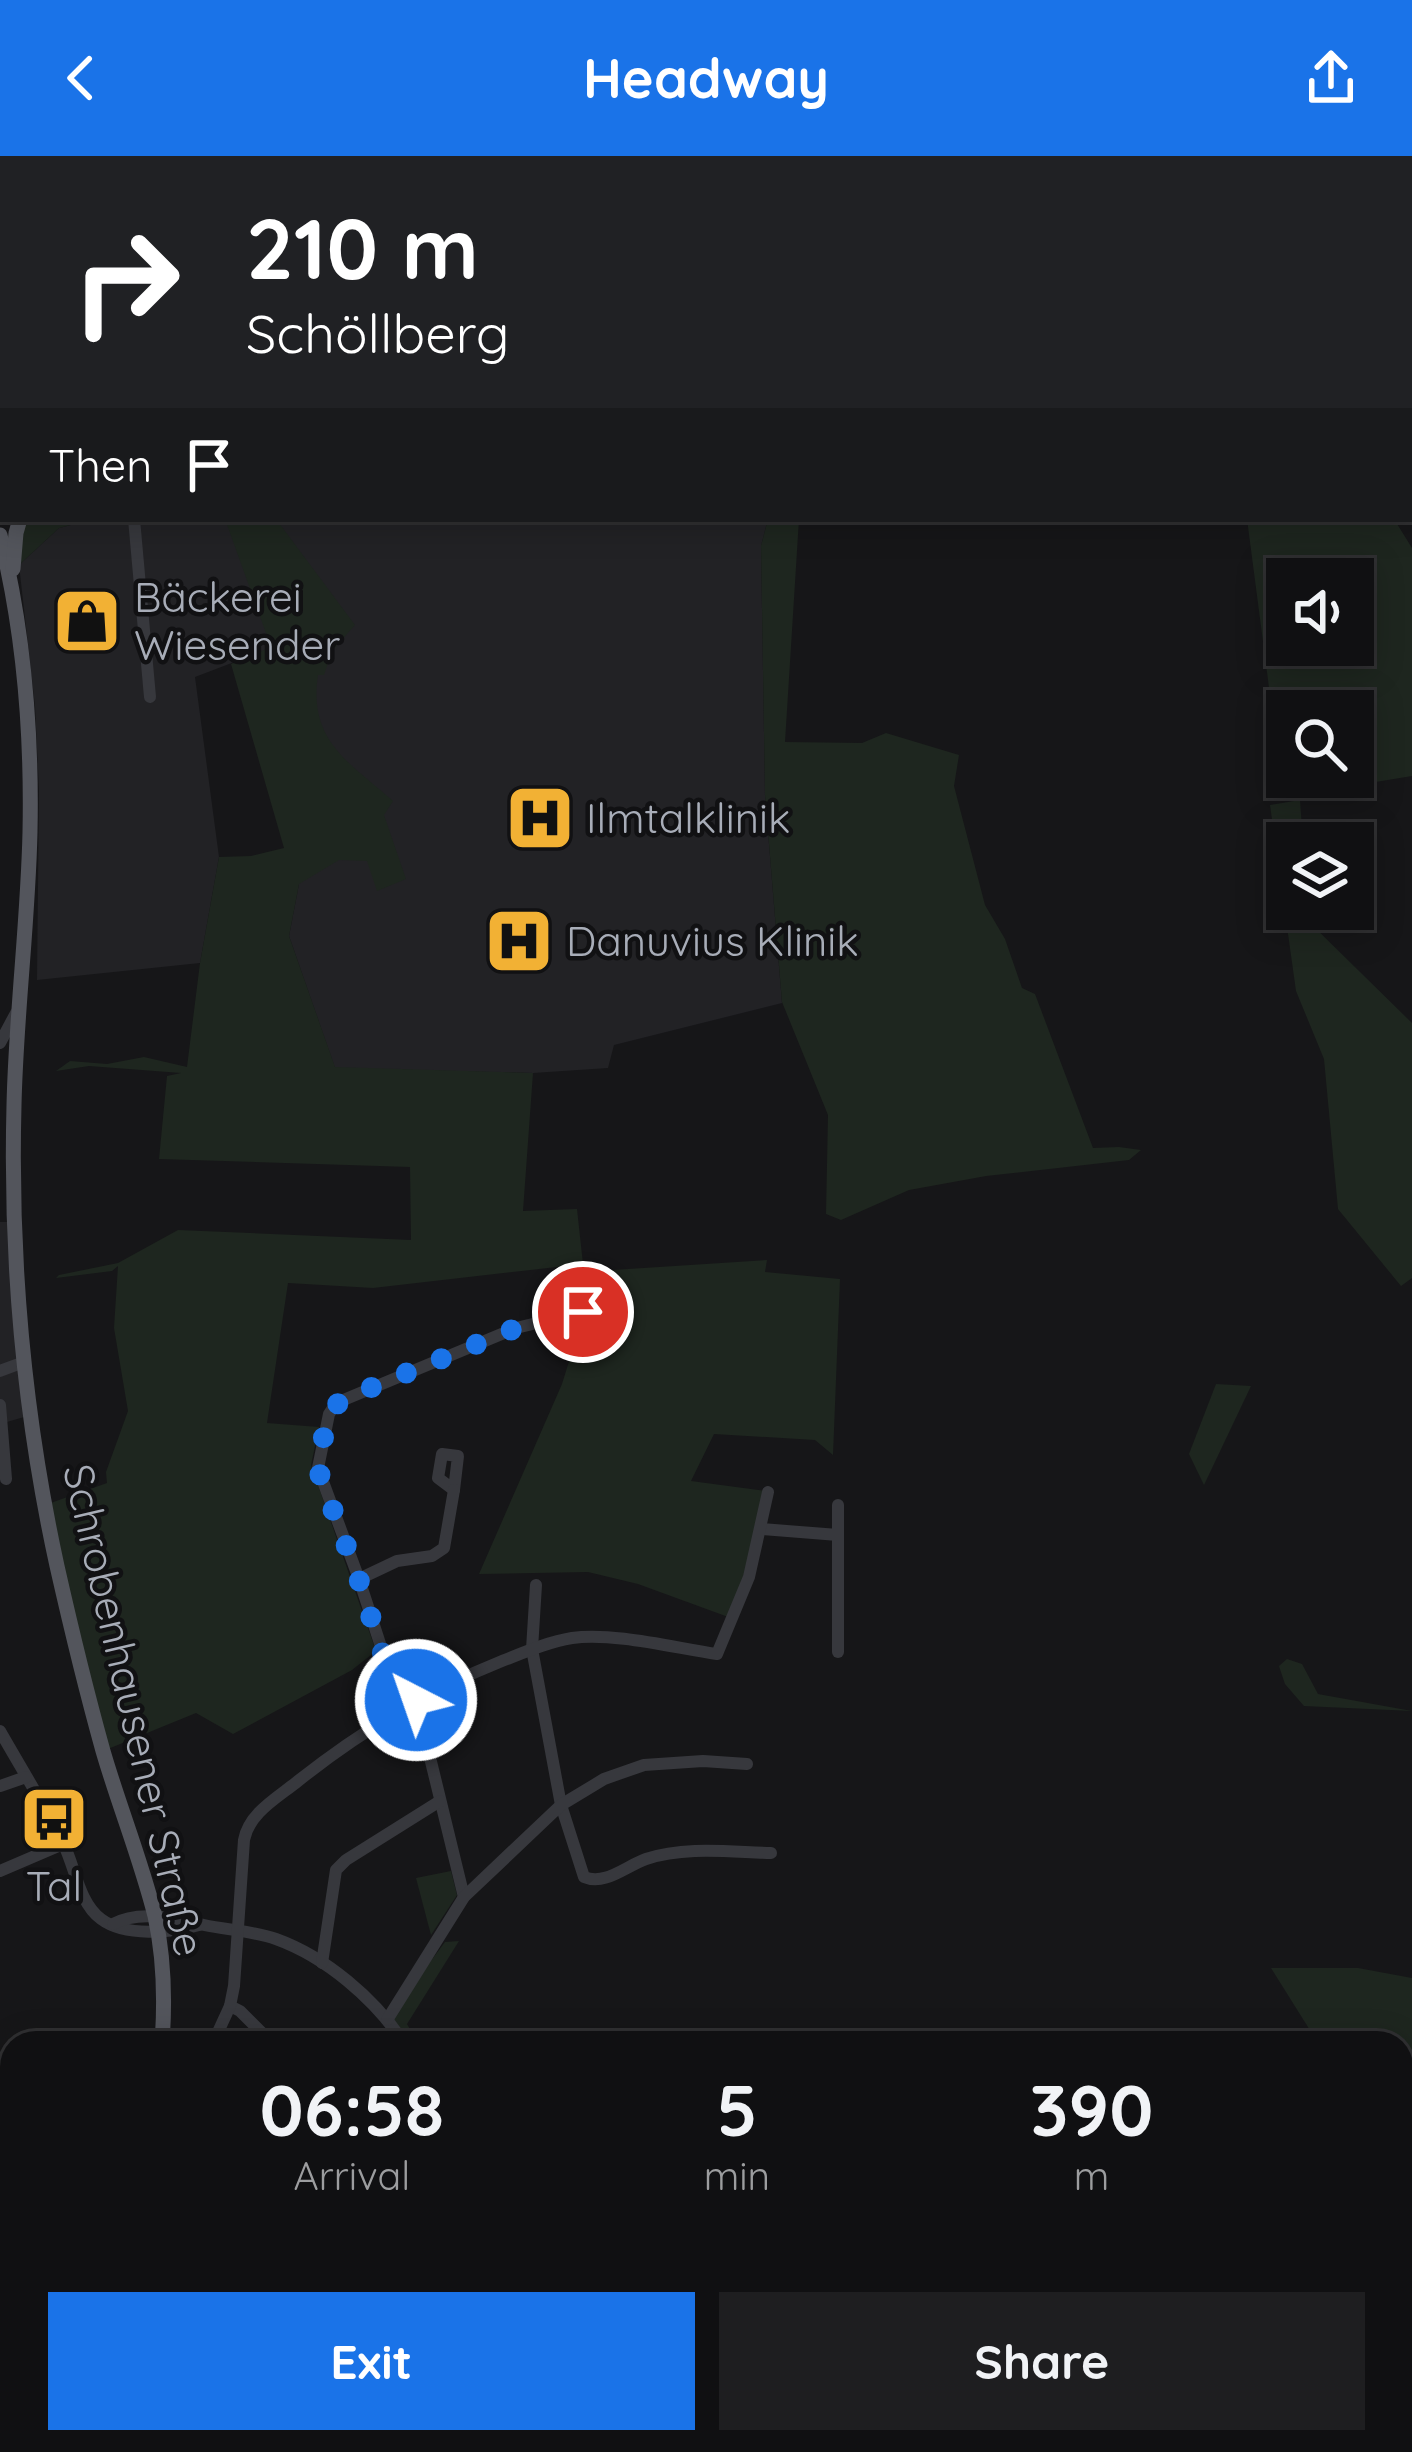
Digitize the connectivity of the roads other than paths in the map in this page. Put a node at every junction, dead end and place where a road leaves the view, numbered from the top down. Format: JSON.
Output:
{"nodes":[{"id":1,"x":19,"y":522,"type":"edge"},
{"id":2,"x":134,"y":522,"type":"edge"},
{"id":3,"x":0,"y":535,"type":"edge"},
{"id":4,"x":12,"y":584,"type":"junction"},
{"id":5,"x":150,"y":697,"type":"dead end"},
{"id":6,"x":19,"y":1006,"type":"junction"},
{"id":7,"x":0,"y":1043,"type":"edge"},
{"id":8,"x":8,"y":1070,"type":"edge"},
{"id":9,"x":583,"y":1312,"type":"dead end"},
{"id":10,"x":24,"y":1362,"type":"junction"},
{"id":11,"x":0,"y":1371,"type":"edge"},
{"id":12,"x":0,"y":1406,"type":"edge"},
{"id":13,"x":6,"y":1479,"type":"dead end"},
{"id":14,"x":454,"y":1490,"type":"dead end"},
{"id":15,"x":768,"y":1492,"type":"dead end"},
{"id":16,"x":838,"y":1505,"type":"dead end"},
{"id":17,"x":761,"y":1529,"type":"junction"},
{"id":18,"x":838,"y":1535,"type":"junction"},
{"id":19,"x":359,"y":1580,"type":"junction"},
{"id":20,"x":536,"y":1586,"type":"dead end"},
{"id":21,"x":532,"y":1649,"type":"junction"},
{"id":22,"x":838,"y":1652,"type":"dead end"},
{"id":23,"x":416,"y":1700,"type":"junction"},
{"id":24,"x":400,"y":1708,"type":"junction"},
{"id":25,"x":0,"y":1731,"type":"edge"},
{"id":26,"x":747,"y":1764,"type":"dead end"},
{"id":27,"x":26,"y":1777,"type":"junction"},
{"id":28,"x":0,"y":1786,"type":"edge"},
{"id":29,"x":440,"y":1801,"type":"junction"},
{"id":30,"x":561,"y":1805,"type":"junction"},
{"id":31,"x":63,"y":1844,"type":"junction"},
{"id":32,"x":771,"y":1853,"type":"dead end"},
{"id":33,"x":0,"y":1871,"type":"edge"},
{"id":34,"x":464,"y":1898,"type":"junction"},
{"id":35,"x":156,"y":1924,"type":"junction"},
{"id":36,"x":239,"y":1930,"type":"junction"},
{"id":37,"x":322,"y":1963,"type":"junction"},
{"id":38,"x":230,"y":2006,"type":"junction"},
{"id":39,"x":388,"y":2020,"type":"junction"},
{"id":40,"x":162,"y":2031,"type":"edge"},
{"id":41,"x":219,"y":2031,"type":"edge"},
{"id":42,"x":260,"y":2031,"type":"edge"},
{"id":43,"x":396,"y":2031,"type":"edge"}],
"edges":[{"from":1,"to":4,"type":"main road"},
{"from":2,"to":5,"type":"street"},
{"from":3,"to":4,"type":"main road","name":"Schrobenhausener Straße"},
{"from":4,"to":6,"type":"main road","name":"Schrobenhausener Straße"},
{"from":6,"to":7,"type":"street"},
{"from":6,"to":8,"type":"main road","name":"Schrobenhausener Straße"},
{"from":8,"to":10,"type":"main road","name":"Schrobenhausener Straße"},
{"from":9,"to":19,"type":"street"},
{"from":10,"to":11,"type":"street"},
{"from":10,"to":35,"type":"main road","name":"Schrobenhausener Straße"},
{"from":12,"to":13,"type":"street"},
{"from":14,"to":19,"type":"street"},
{"from":15,"to":17,"type":"street"},
{"from":16,"to":18,"type":"street"},
{"from":17,"to":18,"type":"street"},
{"from":17,"to":21,"type":"street"},
{"from":18,"to":22,"type":"street"},
{"from":19,"to":24,"type":"street"},
{"from":20,"to":21,"type":"street"},
{"from":21,"to":23,"type":"street"},
{"from":21,"to":30,"type":"street"},
{"from":23,"to":24,"type":"street"},
{"from":23,"to":29,"type":"street"},
{"from":24,"to":36,"type":"street"},
{"from":25,"to":27,"type":"street"},
{"from":26,"to":30,"type":"street"},
{"from":27,"to":28,"type":"street"},
{"from":27,"to":31,"type":"street"},
{"from":29,"to":34,"type":"street"},
{"from":29,"to":37,"type":"street"},
{"from":30,"to":32,"type":"street"},
{"from":30,"to":34,"type":"street"},
{"from":31,"to":33,"type":"street"},
{"from":31,"to":35,"type":"street"},
{"from":34,"to":39,"type":"street"},
{"from":35,"to":36,"type":"street"},
{"from":35,"to":40,"type":"main road","name":"Schrobenhausener Straße"},
{"from":36,"to":37,"type":"street"},
{"from":36,"to":38,"type":"street"},
{"from":37,"to":39,"type":"street"},
{"from":38,"to":41,"type":"street"},
{"from":38,"to":42,"type":"street"},
{"from":39,"to":43,"type":"street"}]}
